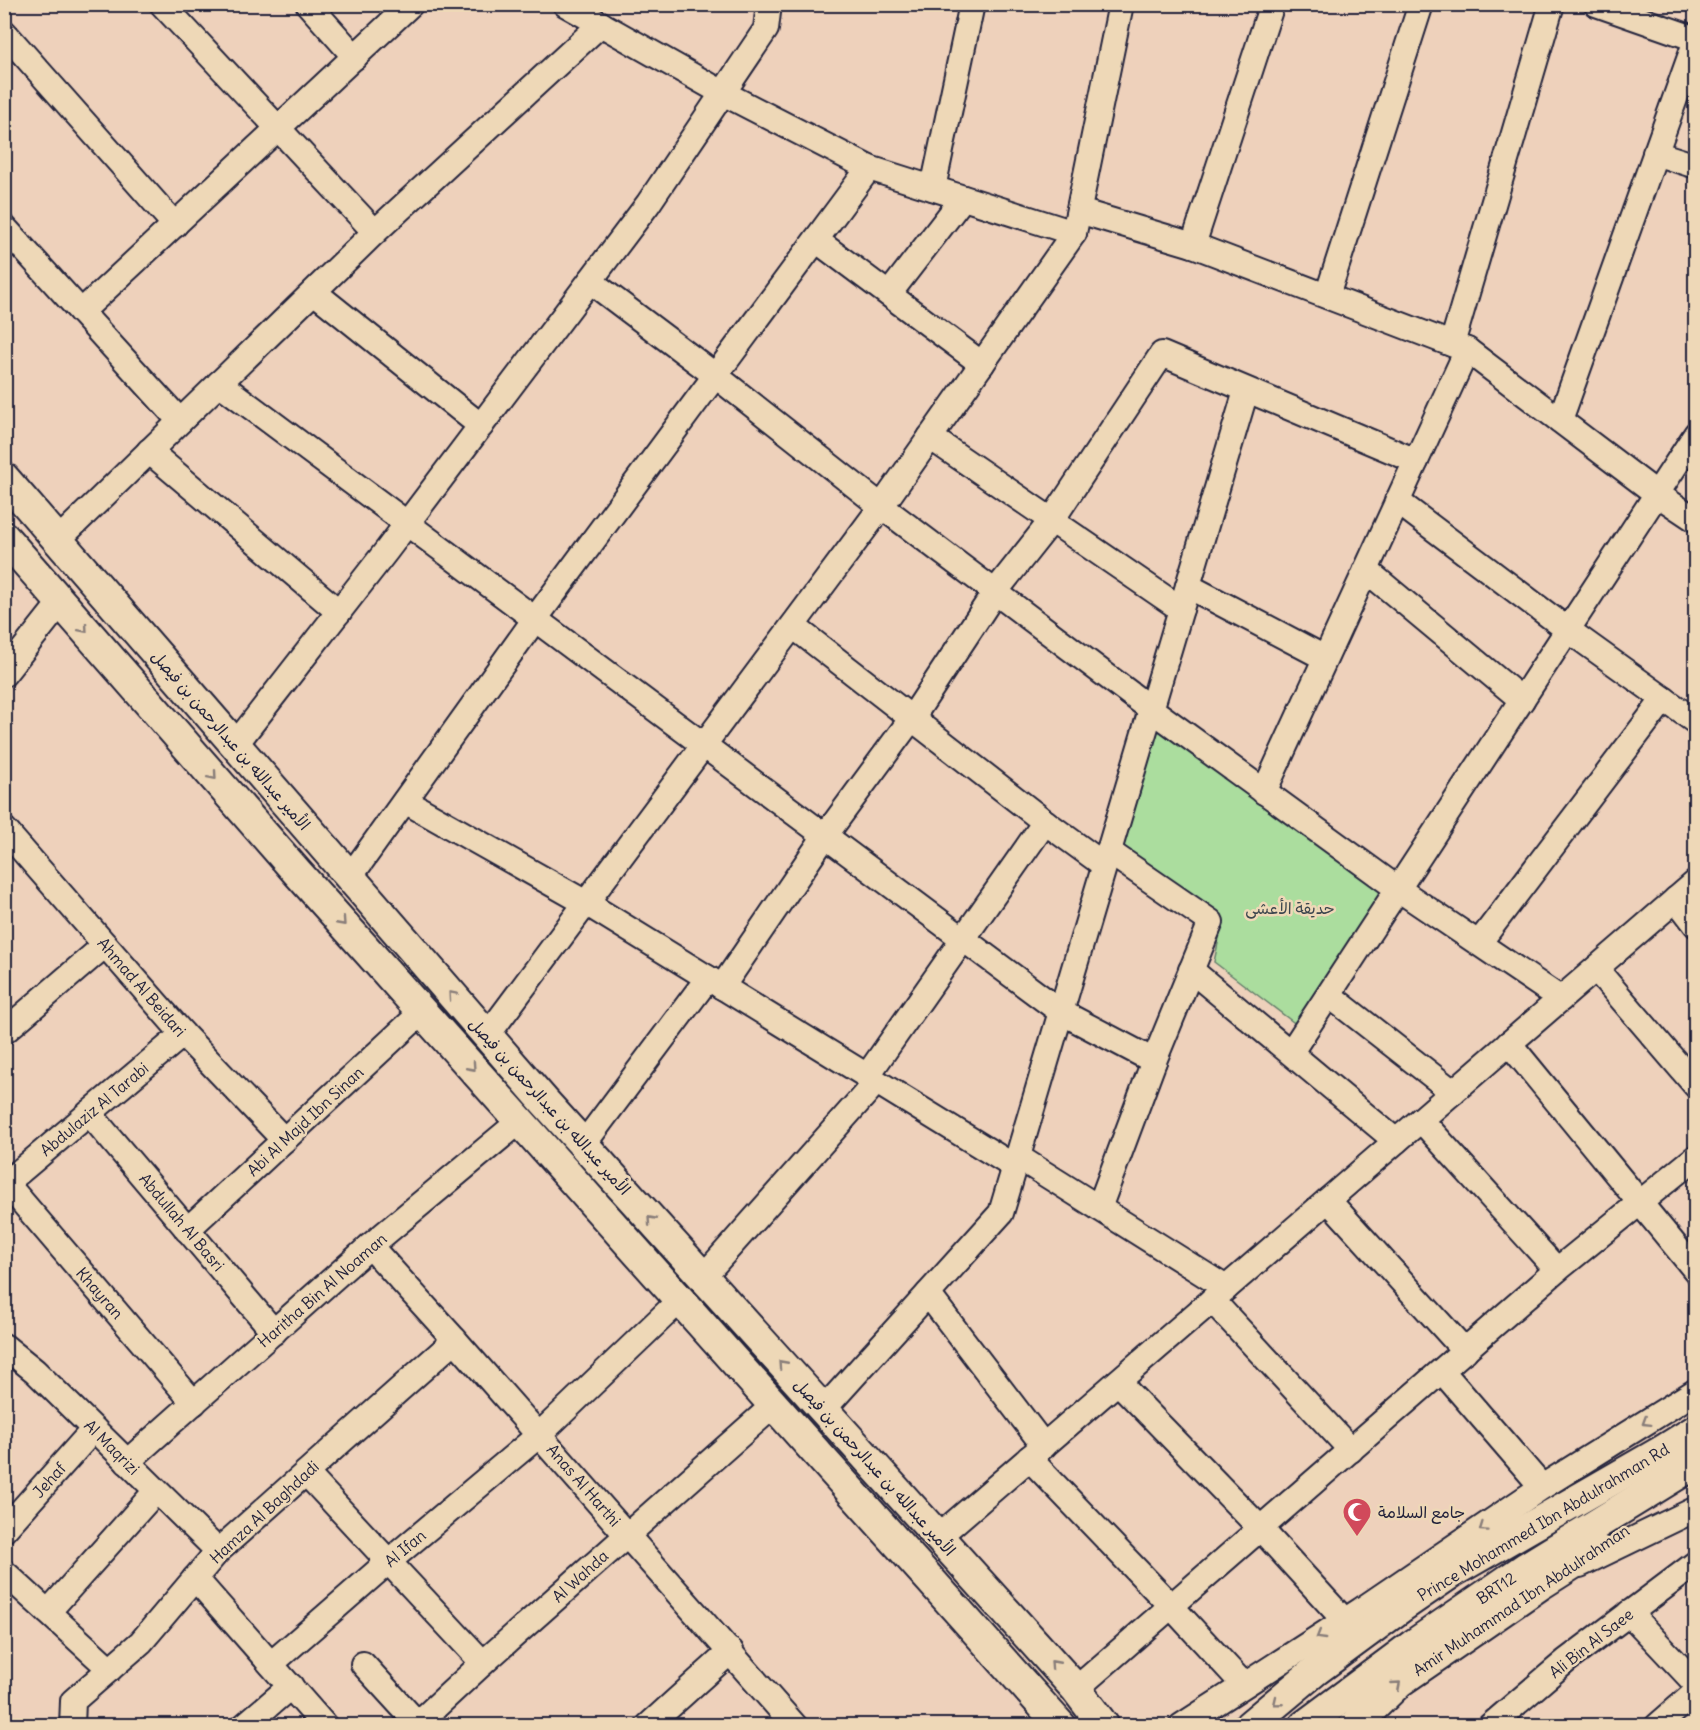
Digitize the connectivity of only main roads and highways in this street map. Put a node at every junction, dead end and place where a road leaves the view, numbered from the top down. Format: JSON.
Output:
{"nodes":[{"id":1,"x":4,"y":478,"type":"edge"},
{"id":2,"x":4,"y":537,"type":"edge"},
{"id":3,"x":1695,"y":1430,"type":"edge"},
{"id":4,"x":1695,"y":1463,"type":"edge"},
{"id":5,"x":1695,"y":1484,"type":"edge"},
{"id":6,"x":1061,"y":1725,"type":"edge"},
{"id":7,"x":1104,"y":1725,"type":"edge"},
{"id":8,"x":1249,"y":1725,"type":"edge"},
{"id":9,"x":1304,"y":1725,"type":"edge"},
{"id":10,"x":1354,"y":1725,"type":"edge"}],
"edges":[{"from":7,"to":1,"type":"main road","name":"الأمير عبدالله بن عبدالرحمن بن فيصل","one_way":true},
{"from":2,"to":6,"type":"main road","name":"الأمير عبدالله بن عبدالرحمن بن فيصل","one_way":true},
{"from":3,"to":8,"type":"main road","name":"Prince Mohammed Ibn Abdulrahman Rd","one_way":true},
{"from":4,"to":9,"type":"main road","name":"BRT12"},
{"from":10,"to":5,"type":"main road","name":"Amir Muhammad Ibn Abdulrahman","one_way":true}]}
